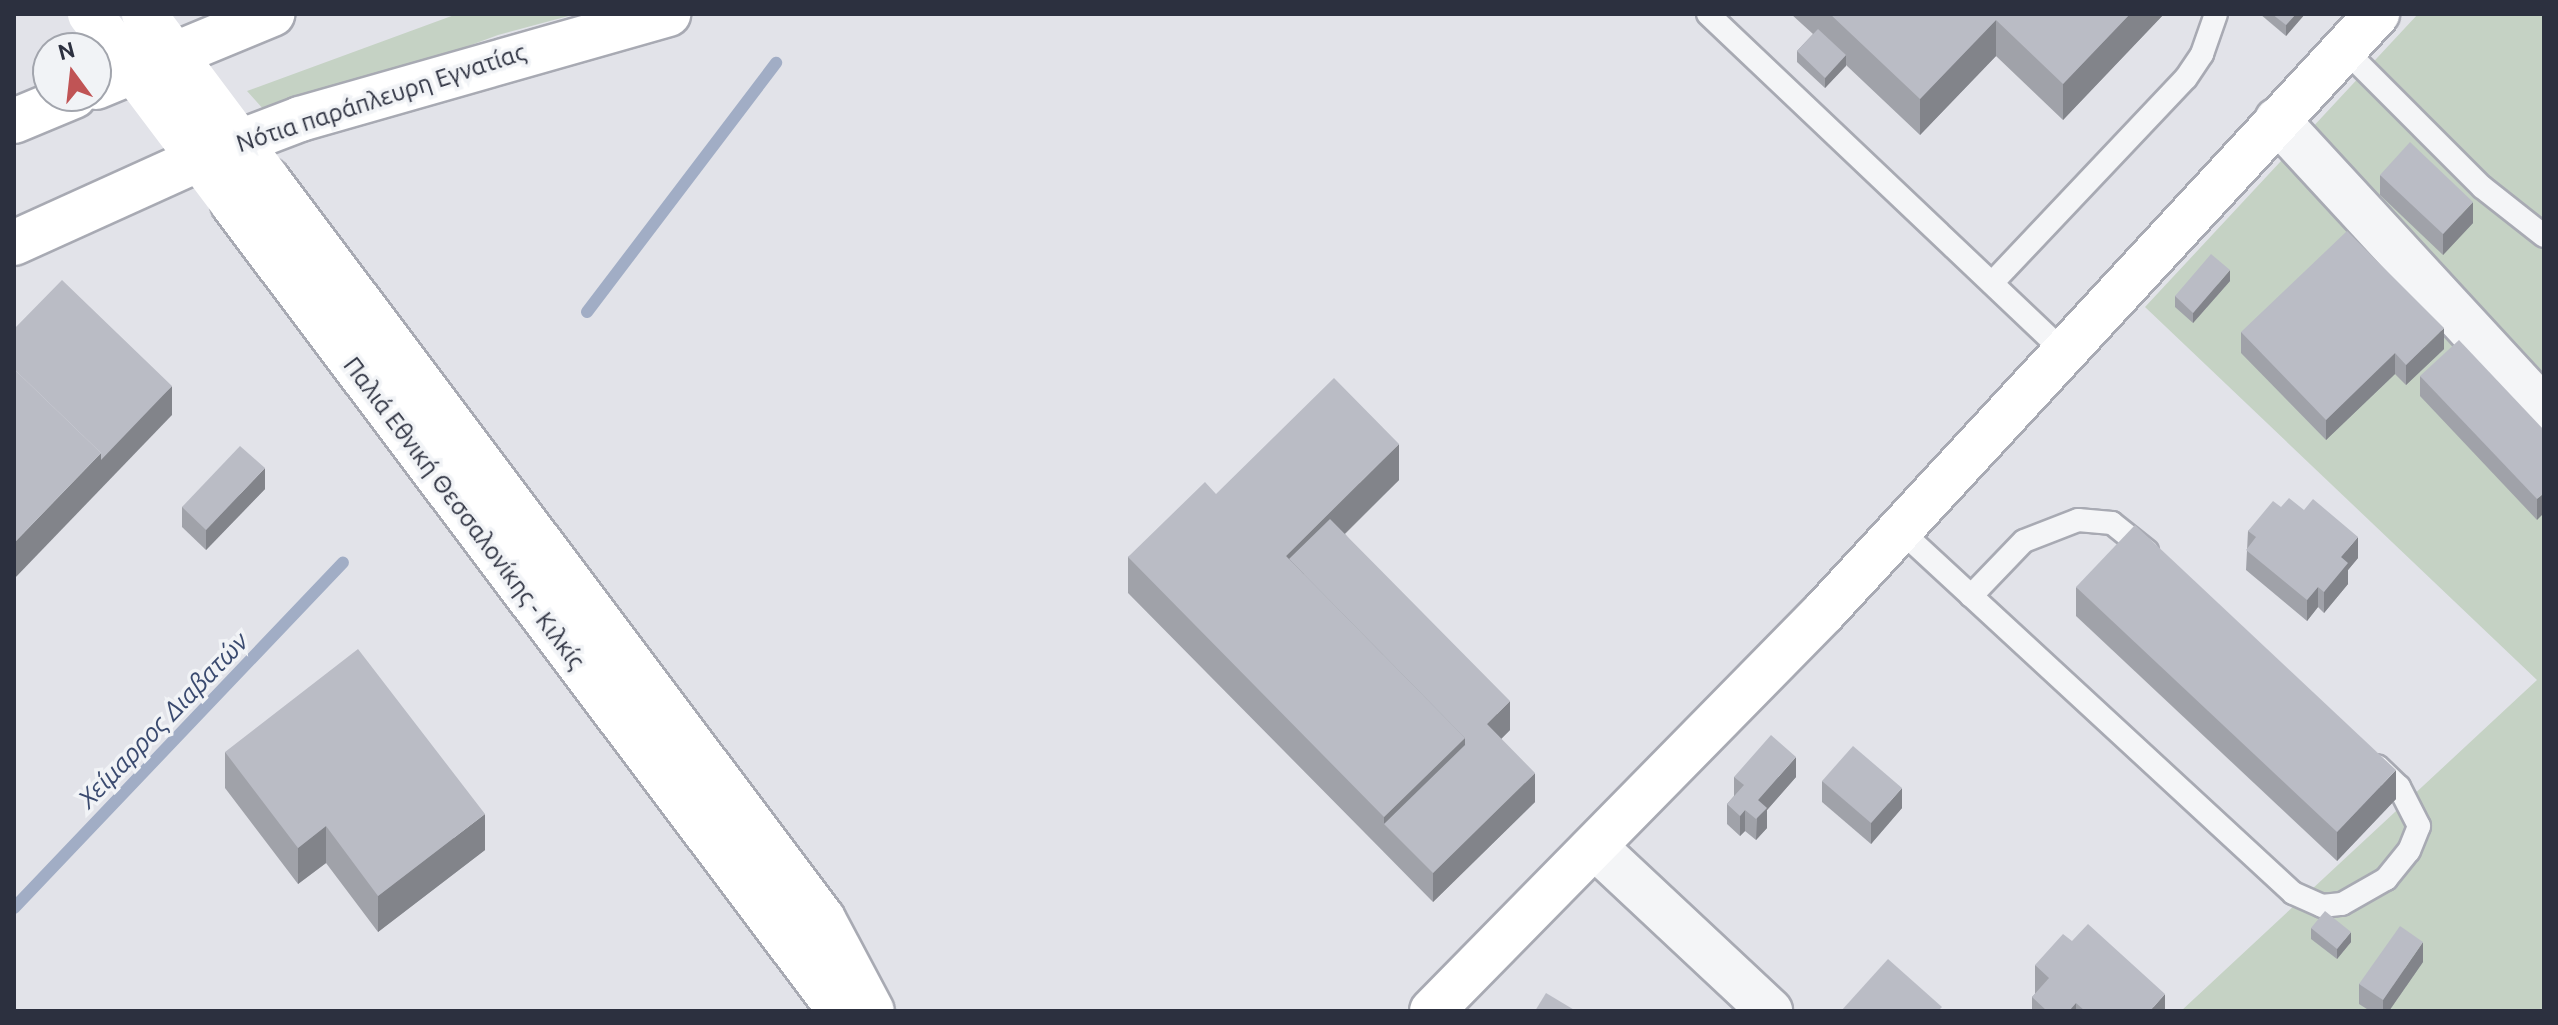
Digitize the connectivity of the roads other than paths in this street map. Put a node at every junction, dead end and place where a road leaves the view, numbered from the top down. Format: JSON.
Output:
{"nodes":[{"id":1,"x":90,"y":14,"type":"edge"},
{"id":2,"x":144,"y":14,"type":"edge"},
{"id":3,"x":272,"y":14,"type":"edge"},
{"id":4,"x":668,"y":14,"type":"edge"},
{"id":5,"x":1708,"y":14,"type":"edge"},
{"id":6,"x":2216,"y":14,"type":"edge"},
{"id":7,"x":2377,"y":14,"type":"edge"},
{"id":8,"x":2344,"y":49,"type":"junction"},
{"id":9,"x":112,"y":80,"type":"edge"},
{"id":10,"x":36,"y":112,"type":"edge"},
{"id":11,"x":2277,"y":120,"type":"junction"},
{"id":12,"x":14,"y":121,"type":"edge"},
{"id":13,"x":251,"y":192,"type":"junction"},
{"id":14,"x":2544,"y":236,"type":"edge"},
{"id":15,"x":14,"y":243,"type":"edge"},
{"id":16,"x":1992,"y":283,"type":"junction"},
{"id":17,"x":2064,"y":352,"type":"junction"},
{"id":18,"x":2544,"y":409,"type":"edge"},
{"id":19,"x":1901,"y":531,"type":"junction"},
{"id":20,"x":2163,"y":566,"type":"edge"},
{"id":21,"x":1971,"y":596,"type":"junction"},
{"id":22,"x":2354,"y":745,"type":"edge"},
{"id":23,"x":1595,"y":847,"type":"junction"},
{"id":24,"x":840,"y":1011,"type":"edge"},
{"id":25,"x":872,"y":1011,"type":"edge"},
{"id":26,"x":1432,"y":1011,"type":"edge"},
{"id":27,"x":1770,"y":1011,"type":"edge"}],
"edges":[{"from":1,"to":13,"type":"main road","name":"Παλιά Εθνική Θεσσαλονίκης - Κιλκίς","bridge":true},
{"from":2,"to":13,"type":"main road","name":"Παλιά Εθνική Θεσσαλονίκης - Κιλκίς","bridge":true},
{"from":3,"to":9,"type":"main road"},
{"from":4,"to":15,"type":"main road","name":"Νότια παράπλευρη Εγνατίας"},
{"from":5,"to":16,"type":"lane"},
{"from":6,"to":16,"type":"lane"},
{"from":7,"to":8,"type":"main road"},
{"from":8,"to":11,"type":"main road"},
{"from":8,"to":14,"type":"lane"},
{"from":10,"to":12,"type":"main road"},
{"from":11,"to":17,"type":"main road"},
{"from":11,"to":18,"type":"street"},
{"from":13,"to":24,"type":"main road","name":"Παλιά Εθνική Θεσσαλονίκης - Κιλκίς"},
{"from":13,"to":25,"type":"main road","name":"Παλιά Εθνική Θεσσαλονίκης - Κιλκίς"},
{"from":16,"to":17,"type":"lane"},
{"from":17,"to":19,"type":"main road"},
{"from":19,"to":21,"type":"lane"},
{"from":19,"to":23,"type":"main road"},
{"from":20,"to":21,"type":"lane"},
{"from":21,"to":22,"type":"lane"},
{"from":23,"to":26,"type":"main road"},
{"from":23,"to":27,"type":"street"}]}
